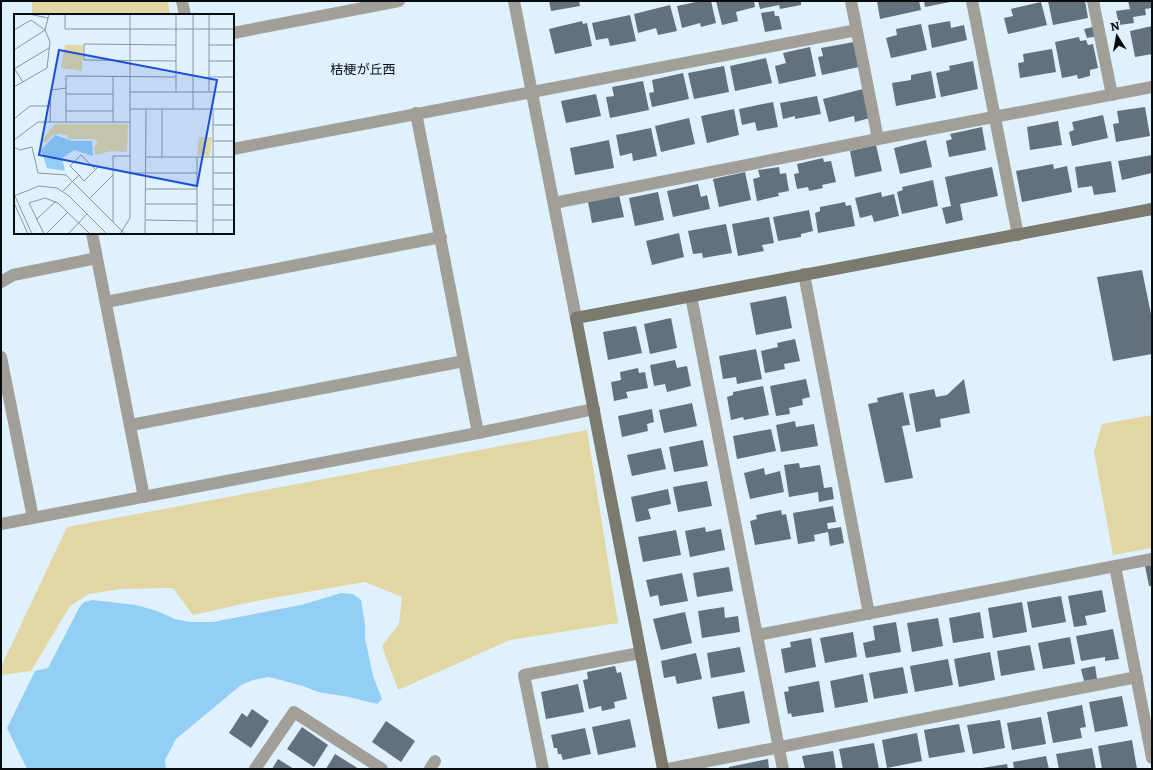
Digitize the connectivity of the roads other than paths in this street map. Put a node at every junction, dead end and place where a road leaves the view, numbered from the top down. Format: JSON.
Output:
{"nodes":[{"id":1,"x":182,"y":1,"type":"edge"},
{"id":2,"x":399,"y":1,"type":"edge"},
{"id":3,"x":514,"y":1,"type":"edge"},
{"id":4,"x":851,"y":1,"type":"edge"},
{"id":5,"x":972,"y":1,"type":"edge"},
{"id":6,"x":1093,"y":1,"type":"edge"},
{"id":7,"x":185,"y":14,"type":"edge"},
{"id":8,"x":857,"y":30,"type":"junction"},
{"id":9,"x":234,"y":33,"type":"edge"},
{"id":10,"x":1152,"y":88,"type":"edge"},
{"id":11,"x":531,"y":91,"type":"junction"},
{"id":12,"x":1112,"y":95,"type":"junction"},
{"id":13,"x":416,"y":113,"type":"junction"},
{"id":14,"x":995,"y":117,"type":"junction"},
{"id":15,"x":878,"y":139,"type":"junction"},
{"id":16,"x":234,"y":149,"type":"edge"},
{"id":17,"x":554,"y":203,"type":"junction"},
{"id":18,"x":1152,"y":209,"type":"edge"},
{"id":19,"x":92,"y":234,"type":"edge"},
{"id":20,"x":1018,"y":235,"type":"junction"},
{"id":21,"x":441,"y":237,"type":"junction"},
{"id":22,"x":97,"y":258,"type":"junction"},
{"id":23,"x":804,"y":274,"type":"junction"},
{"id":24,"x":1,"y":282,"type":"edge"},
{"id":25,"x":691,"y":296,"type":"junction"},
{"id":26,"x":106,"y":302,"type":"junction"},
{"id":27,"x":576,"y":318,"type":"junction"},
{"id":28,"x":1,"y":357,"type":"edge"},
{"id":29,"x":464,"y":360,"type":"junction"},
{"id":30,"x":6,"y":409,"type":"edge"},
{"id":31,"x":594,"y":409,"type":"junction"},
{"id":32,"x":131,"y":425,"type":"junction"},
{"id":33,"x":478,"y":433,"type":"junction"},
{"id":34,"x":144,"y":497,"type":"junction"},
{"id":35,"x":33,"y":518,"type":"junction"},
{"id":36,"x":1,"y":524,"type":"edge"},
{"id":37,"x":1152,"y":559,"type":"edge"},
{"id":38,"x":1115,"y":566,"type":"junction"},
{"id":39,"x":869,"y":614,"type":"junction"},
{"id":40,"x":757,"y":635,"type":"junction"},
{"id":41,"x":640,"y":653,"type":"junction"},
{"id":42,"x":1136,"y":676,"type":"junction"},
{"id":43,"x":779,"y":747,"type":"junction"},
{"id":44,"x":1152,"y":758,"type":"edge"},
{"id":45,"x":256,"y":769,"type":"edge"},
{"id":46,"x":382,"y":769,"type":"edge"},
{"id":47,"x":543,"y":769,"type":"edge"},
{"id":48,"x":663,"y":769,"type":"edge"},
{"id":49,"x":668,"y":769,"type":"edge"},
{"id":50,"x":784,"y":769,"type":"edge"}],
"edges":[{"from":1,"to":7,"type":"street"},
{"from":2,"to":9,"type":"street"},
{"from":3,"to":11,"type":"street"},
{"from":4,"to":8,"type":"street"},
{"from":5,"to":14,"type":"street"},
{"from":6,"to":12,"type":"street"},
{"from":8,"to":11,"type":"street"},
{"from":8,"to":15,"type":"street"},
{"from":10,"to":12,"type":"street"},
{"from":11,"to":13,"type":"street"},
{"from":11,"to":17,"type":"street"},
{"from":12,"to":14,"type":"street"},
{"from":13,"to":16,"type":"street"},
{"from":13,"to":21,"type":"street"},
{"from":14,"to":15,"type":"street"},
{"from":14,"to":20,"type":"street"},
{"from":15,"to":17,"type":"street"},
{"from":17,"to":27,"type":"street"},
{"from":18,"to":20,"type":"street"},
{"from":19,"to":22,"type":"street"},
{"from":20,"to":23,"type":"street"},
{"from":21,"to":26,"type":"street"},
{"from":21,"to":29,"type":"street"},
{"from":22,"to":24,"type":"street"},
{"from":22,"to":26,"type":"street"},
{"from":23,"to":25,"type":"street"},
{"from":23,"to":39,"type":"street"},
{"from":25,"to":27,"type":"street"},
{"from":25,"to":40,"type":"street"},
{"from":26,"to":32,"type":"street"},
{"from":27,"to":31,"type":"street"},
{"from":28,"to":30,"type":"street"},
{"from":29,"to":32,"type":"street"},
{"from":29,"to":33,"type":"street"},
{"from":30,"to":35,"type":"street"},
{"from":31,"to":33,"type":"street"},
{"from":31,"to":41,"type":"street"},
{"from":32,"to":34,"type":"street"},
{"from":33,"to":34,"type":"street"},
{"from":34,"to":35,"type":"street"},
{"from":35,"to":36,"type":"street"},
{"from":37,"to":38,"type":"street"},
{"from":38,"to":39,"type":"street"},
{"from":38,"to":42,"type":"street"},
{"from":39,"to":40,"type":"street"},
{"from":40,"to":43,"type":"street"},
{"from":41,"to":47,"type":"street"},
{"from":41,"to":48,"type":"street"},
{"from":42,"to":43,"type":"street"},
{"from":42,"to":44,"type":"street"},
{"from":43,"to":49,"type":"street"},
{"from":43,"to":50,"type":"street"},
{"from":45,"to":46,"type":"street"}]}
